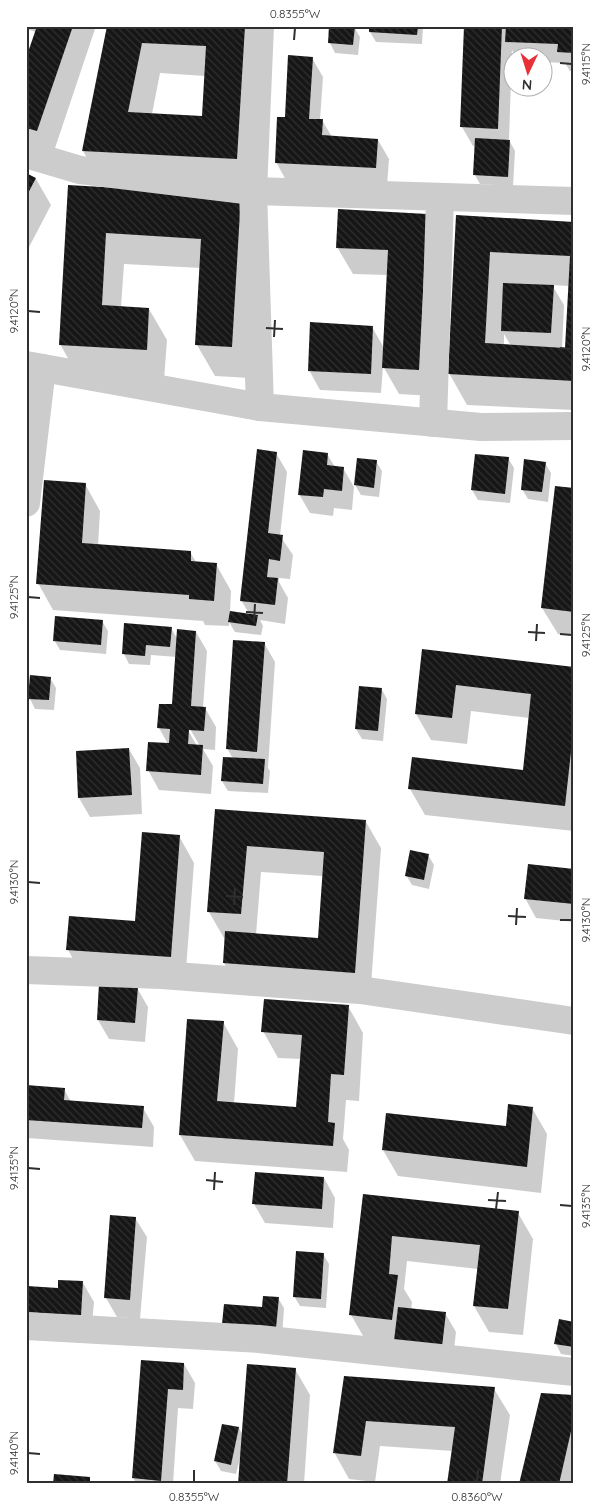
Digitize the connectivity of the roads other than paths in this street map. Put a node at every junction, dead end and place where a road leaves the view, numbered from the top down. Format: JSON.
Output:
{"nodes":[{"id":1,"x":260,"y":26,"type":"edge"},
{"id":2,"x":26,"y":154,"type":"edge"},
{"id":3,"x":253,"y":191,"type":"junction"},
{"id":4,"x":440,"y":196,"type":"junction"},
{"id":5,"x":574,"y":201,"type":"edge"},
{"id":6,"x":34,"y":366,"type":"edge"},
{"id":7,"x":260,"y":407,"type":"junction"},
{"id":8,"x":433,"y":423,"type":"junction"},
{"id":9,"x":574,"y":426,"type":"edge"},
{"id":10,"x":26,"y":503,"type":"edge"},
{"id":11,"x":26,"y":970,"type":"edge"},
{"id":12,"x":574,"y":1022,"type":"edge"},
{"id":13,"x":26,"y":1326,"type":"edge"},
{"id":14,"x":574,"y":1372,"type":"edge"}],
"edges":[{"from":1,"to":3,"type":"street"},
{"from":2,"to":3,"type":"street"},
{"from":3,"to":4,"type":"street"},
{"from":3,"to":7,"type":"street"},
{"from":4,"to":5,"type":"street"},
{"from":4,"to":8,"type":"street"},
{"from":6,"to":7,"type":"street"},
{"from":6,"to":10,"type":"street"},
{"from":7,"to":8,"type":"street"},
{"from":8,"to":9,"type":"street"},
{"from":11,"to":12,"type":"street"},
{"from":13,"to":14,"type":"street"}]}
